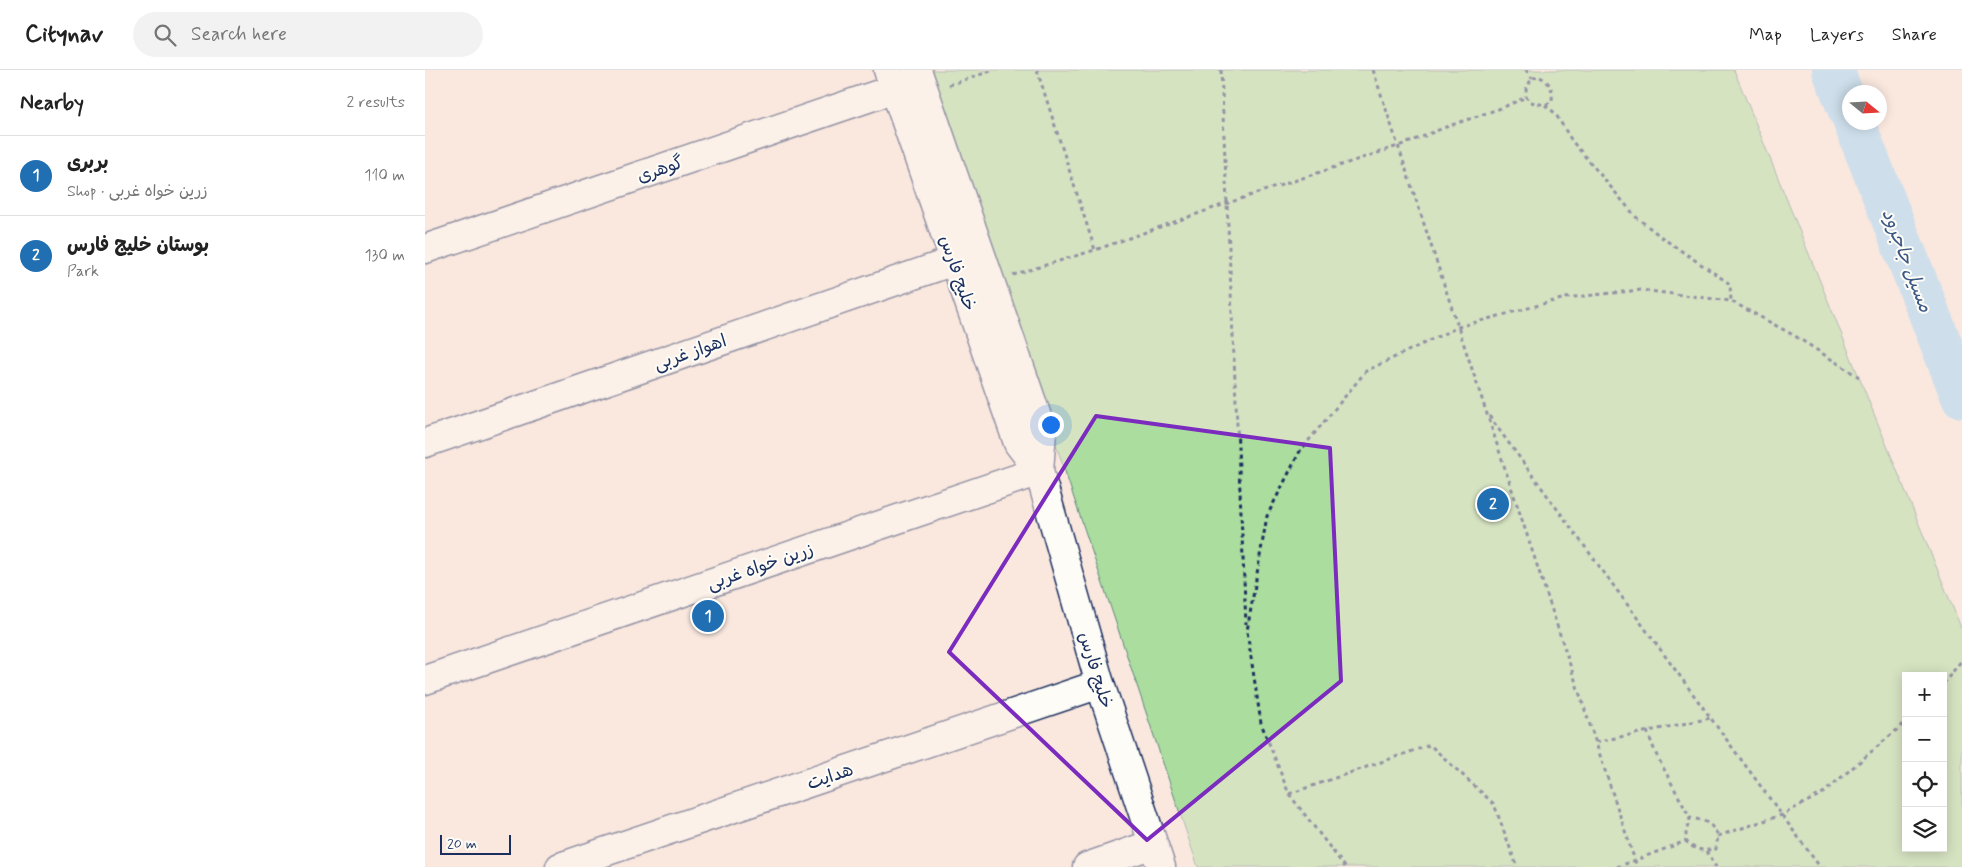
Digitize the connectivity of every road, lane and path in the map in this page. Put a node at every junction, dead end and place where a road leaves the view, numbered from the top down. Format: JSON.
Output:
{"nodes":[{"id":1,"x":917,"y":70,"type":"edge"},
{"id":2,"x":994,"y":70,"type":"edge"},
{"id":3,"x":1037,"y":70,"type":"edge"},
{"id":4,"x":1221,"y":70,"type":"edge"},
{"id":5,"x":1373,"y":70,"type":"edge"},
{"id":6,"x":1527,"y":70,"type":"edge"},
{"id":7,"x":1532,"y":78,"type":"junction"},
{"id":8,"x":891,"y":79,"type":"edge"},
{"id":9,"x":945,"y":86,"type":"dead end"},
{"id":10,"x":1526,"y":98,"type":"junction"},
{"id":11,"x":1545,"y":105,"type":"junction"},
{"id":12,"x":1398,"y":145,"type":"junction"},
{"id":13,"x":1227,"y":203,"type":"junction"},
{"id":14,"x":425,"y":249,"type":"edge"},
{"id":15,"x":1095,"y":250,"type":"junction"},
{"id":16,"x":954,"y":261,"type":"junction"},
{"id":17,"x":1010,"y":276,"type":"dead end"},
{"id":18,"x":1731,"y":301,"type":"junction"},
{"id":19,"x":1458,"y":327,"type":"junction"},
{"id":20,"x":1859,"y":377,"type":"dead end"},
{"id":21,"x":1487,"y":413,"type":"junction"},
{"id":22,"x":425,"y":443,"type":"edge"},
{"id":23,"x":1039,"y":471,"type":"junction"},
{"id":24,"x":1247,"y":631,"type":"junction"},
{"id":25,"x":1962,"y":660,"type":"edge"},
{"id":26,"x":1947,"y":679,"type":"edge"},
{"id":27,"x":425,"y":680,"type":"edge"},
{"id":28,"x":1100,"y":684,"type":"junction"},
{"id":29,"x":1711,"y":718,"type":"junction"},
{"id":30,"x":1902,"y":725,"type":"edge"},
{"id":31,"x":1647,"y":731,"type":"junction"},
{"id":32,"x":1596,"y":742,"type":"junction"},
{"id":33,"x":1289,"y":794,"type":"junction"},
{"id":34,"x":1782,"y":815,"type":"junction"},
{"id":35,"x":1690,"y":818,"type":"junction"},
{"id":36,"x":1718,"y":836,"type":"junction"},
{"id":37,"x":1686,"y":841,"type":"junction"},
{"id":38,"x":1706,"y":851,"type":"junction"},
{"id":39,"x":1157,"y":855,"type":"edge"},
{"id":40,"x":1635,"y":860,"type":"junction"},
{"id":41,"x":560,"y":867,"type":"edge"},
{"id":42,"x":1087,"y":867,"type":"edge"},
{"id":43,"x":1345,"y":867,"type":"edge"},
{"id":44,"x":1517,"y":867,"type":"edge"},
{"id":45,"x":1617,"y":867,"type":"edge"},
{"id":46,"x":1637,"y":867,"type":"edge"},
{"id":47,"x":1716,"y":867,"type":"edge"},
{"id":48,"x":1820,"y":867,"type":"edge"}],
"edges":[{"from":1,"to":23,"type":"main road","name":"خلیج فارس"},
{"from":2,"to":9,"type":"path"},
{"from":3,"to":15,"type":"path"},
{"from":4,"to":13,"type":"path"},
{"from":5,"to":12,"type":"path"},
{"from":6,"to":7,"type":"path"},
{"from":7,"to":10,"type":"path"},
{"from":7,"to":11,"type":"path"},
{"from":8,"to":14,"type":"main road","name":"گوهری"},
{"from":8,"to":16,"type":"main road","name":"خلیج فارس"},
{"from":10,"to":11,"type":"path"},
{"from":10,"to":12,"type":"path"},
{"from":11,"to":18,"type":"path"},
{"from":12,"to":13,"type":"path"},
{"from":12,"to":19,"type":"path"},
{"from":13,"to":15,"type":"path"},
{"from":13,"to":24,"type":"path"},
{"from":15,"to":17,"type":"path"},
{"from":16,"to":22,"type":"main road","name":"اهواز غربی"},
{"from":16,"to":23,"type":"main road","name":"خلیج فارس"},
{"from":18,"to":19,"type":"path"},
{"from":18,"to":20,"type":"path"},
{"from":19,"to":21,"type":"path"},
{"from":19,"to":24,"type":"path"},
{"from":21,"to":29,"type":"path"},
{"from":21,"to":32,"type":"path"},
{"from":23,"to":27,"type":"main road","name":"زرین خواه غربی"},
{"from":23,"to":28,"type":"main road","name":"خلیج فارس"},
{"from":24,"to":33,"type":"path"},
{"from":25,"to":26,"type":"path"},
{"from":28,"to":39,"type":"main road","name":"خلیج فارس"},
{"from":28,"to":41,"type":"main road","name":"هدایت"},
{"from":29,"to":31,"type":"path"},
{"from":29,"to":34,"type":"path"},
{"from":30,"to":34,"type":"path"},
{"from":31,"to":32,"type":"path"},
{"from":31,"to":35,"type":"path"},
{"from":32,"to":40,"type":"path"},
{"from":33,"to":43,"type":"path"},
{"from":33,"to":44,"type":"path"},
{"from":34,"to":36,"type":"path"},
{"from":34,"to":48,"type":"path"},
{"from":35,"to":36,"type":"path"},
{"from":35,"to":37,"type":"path"},
{"from":36,"to":38,"type":"path"},
{"from":37,"to":38,"type":"path"},
{"from":37,"to":40,"type":"path"},
{"from":38,"to":47,"type":"path"},
{"from":39,"to":42,"type":"main road"},
{"from":40,"to":45,"type":"path"},
{"from":40,"to":46,"type":"path"}]}
